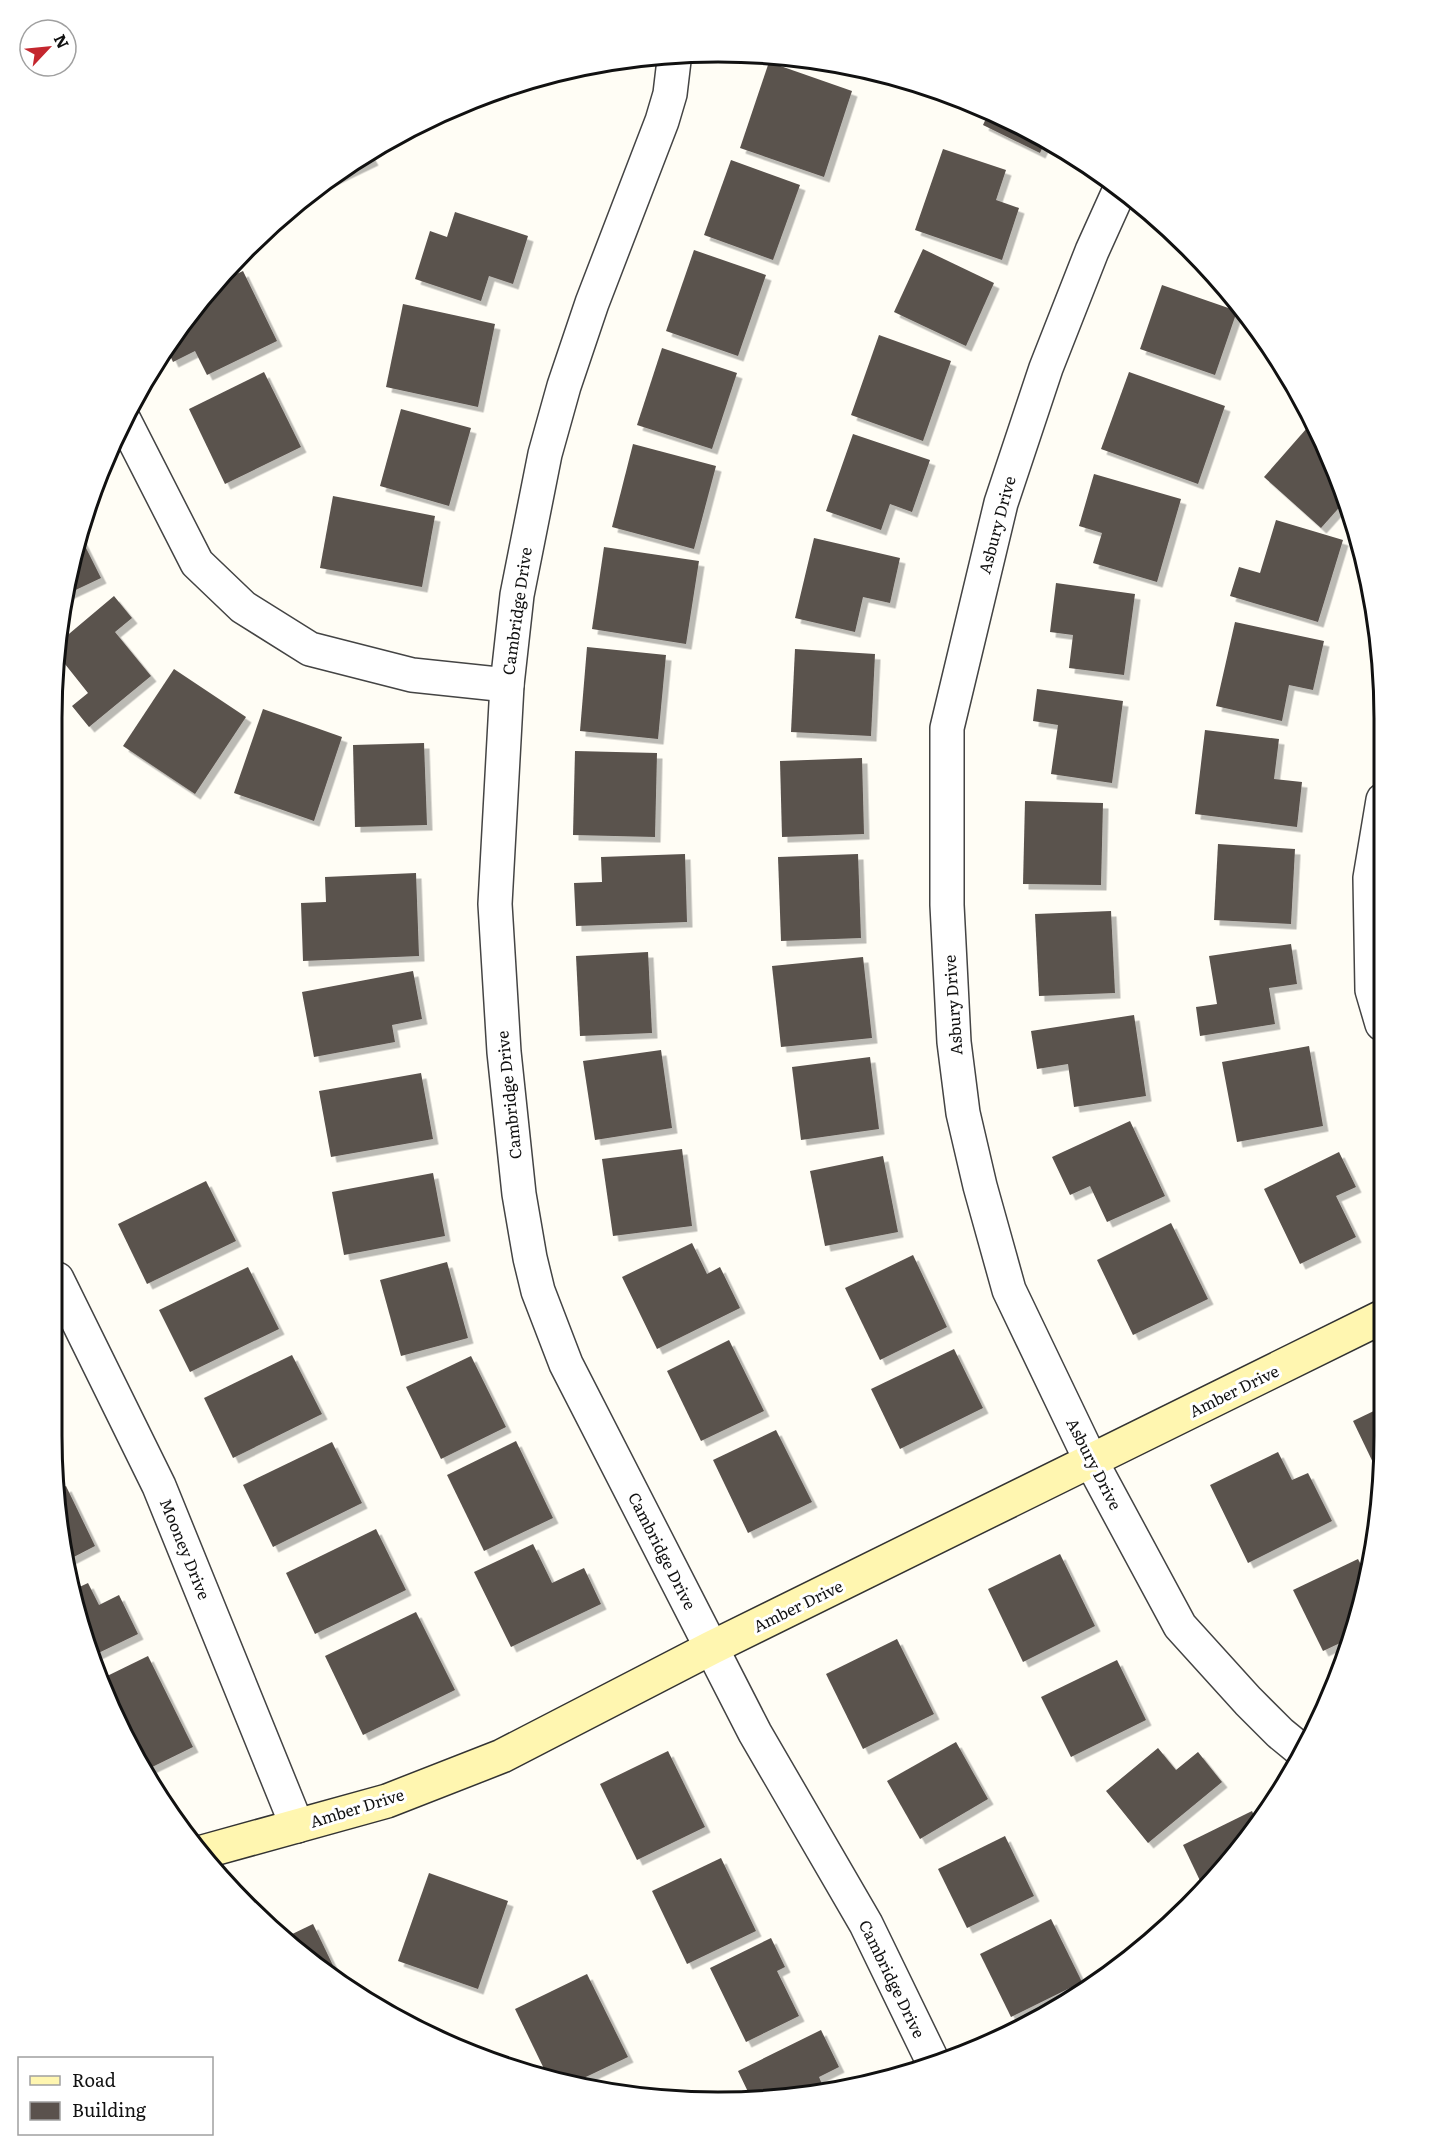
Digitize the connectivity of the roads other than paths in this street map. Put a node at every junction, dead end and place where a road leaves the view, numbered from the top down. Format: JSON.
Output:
{"nodes":[{"id":1,"x":674,"y":63,"type":"edge"},
{"id":2,"x":1117,"y":196,"type":"edge"},
{"id":3,"x":129,"y":429,"type":"edge"},
{"id":4,"x":507,"y":685,"type":"junction"},
{"id":5,"x":1374,"y":854,"type":"edge"},
{"id":6,"x":1374,"y":997,"type":"edge"},
{"id":7,"x":62,"y":1289,"type":"edge"},
{"id":8,"x":1374,"y":1321,"type":"edge"},
{"id":9,"x":1090,"y":1461,"type":"junction"},
{"id":10,"x":711,"y":1648,"type":"junction"},
{"id":11,"x":1296,"y":1746,"type":"edge"},
{"id":12,"x":297,"y":1826,"type":"junction"},
{"id":13,"x":209,"y":1850,"type":"edge"},
{"id":14,"x":930,"y":2056,"type":"edge"}],
"edges":[{"from":1,"to":4,"type":"street","name":"Cambridge Drive"},
{"from":2,"to":9,"type":"street","name":"Asbury Drive"},
{"from":3,"to":4,"type":"street"},
{"from":4,"to":10,"type":"street","name":"Cambridge Drive"},
{"from":5,"to":6,"type":"street"},
{"from":7,"to":12,"type":"street","name":"Mooney Drive"},
{"from":8,"to":9,"type":"street","name":"Amber Drive"},
{"from":9,"to":10,"type":"street","name":"Amber Drive"},
{"from":9,"to":11,"type":"street","name":"Asbury Drive"},
{"from":10,"to":12,"type":"street","name":"Amber Drive"},
{"from":10,"to":14,"type":"street","name":"Cambridge Drive"},
{"from":12,"to":13,"type":"street","name":"Amber Drive"}]}
